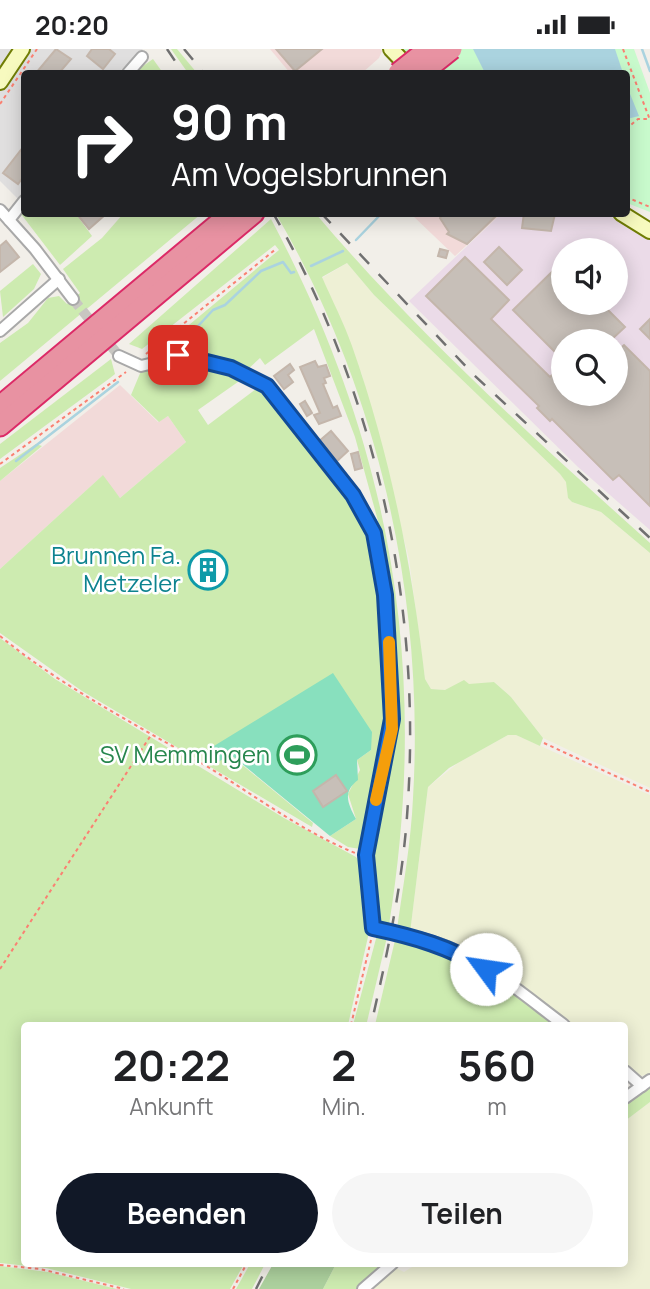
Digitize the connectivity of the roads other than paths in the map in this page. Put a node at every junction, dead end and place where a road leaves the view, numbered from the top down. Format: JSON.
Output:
{"nodes":[{"id":1,"x":22,"y":49,"type":"edge"},
{"id":2,"x":391,"y":49,"type":"edge"},
{"id":3,"x":428,"y":49,"type":"edge"},
{"id":4,"x":452,"y":49,"type":"edge"},
{"id":5,"x":142,"y":57,"type":"dead end"},
{"id":6,"x":131,"y":70,"type":"edge"},
{"id":7,"x":402,"y":70,"type":"edge"},
{"id":8,"x":411,"y":70,"type":"edge"},
{"id":9,"x":426,"y":70,"type":"edge"},
{"id":10,"x":0,"y":82,"type":"edge"},
{"id":11,"x":21,"y":205,"type":"edge"},
{"id":12,"x":0,"y":210,"type":"edge"},
{"id":13,"x":226,"y":217,"type":"edge"},
{"id":14,"x":249,"y":217,"type":"edge"},
{"id":15,"x":627,"y":217,"type":"edge"},
{"id":16,"x":9,"y":220,"type":"junction"},
{"id":17,"x":650,"y":231,"type":"edge"},
{"id":18,"x":59,"y":279,"type":"junction"},
{"id":19,"x":74,"y":299,"type":"tunnel mouth"},
{"id":20,"x":0,"y":331,"type":"edge"},
{"id":21,"x":119,"y":356,"type":"tunnel mouth"},
{"id":22,"x":0,"y":406,"type":"edge"},
{"id":23,"x":0,"y":425,"type":"edge"},
{"id":24,"x":560,"y":1022,"type":"edge"},
{"id":25,"x":628,"y":1073,"type":"edge"},
{"id":26,"x":646,"y":1083,"type":"edge"},
{"id":27,"x":628,"y":1096,"type":"edge"},
{"id":28,"x":388,"y":1267,"type":"edge"},
{"id":29,"x":363,"y":1289,"type":"edge"}],
"edges":[{"from":1,"to":10,"type":"street"},
{"from":2,"to":8,"type":"street"},
{"from":3,"to":7,"type":"highway","bridge":true},
{"from":4,"to":9,"type":"highway","bridge":true},
{"from":5,"to":6,"type":"street"},
{"from":11,"to":16,"type":"street"},
{"from":12,"to":16,"type":"street"},
{"from":13,"to":22,"type":"highway"},
{"from":14,"to":23,"type":"highway"},
{"from":15,"to":17,"type":"street"},
{"from":16,"to":18,"type":"street"},
{"from":18,"to":19,"type":"street"},
{"from":18,"to":20,"type":"street"},
{"from":21,"to":24,"type":"street"},
{"from":25,"to":26,"type":"street"},
{"from":26,"to":27,"type":"street"},
{"from":28,"to":29,"type":"street"}]}
